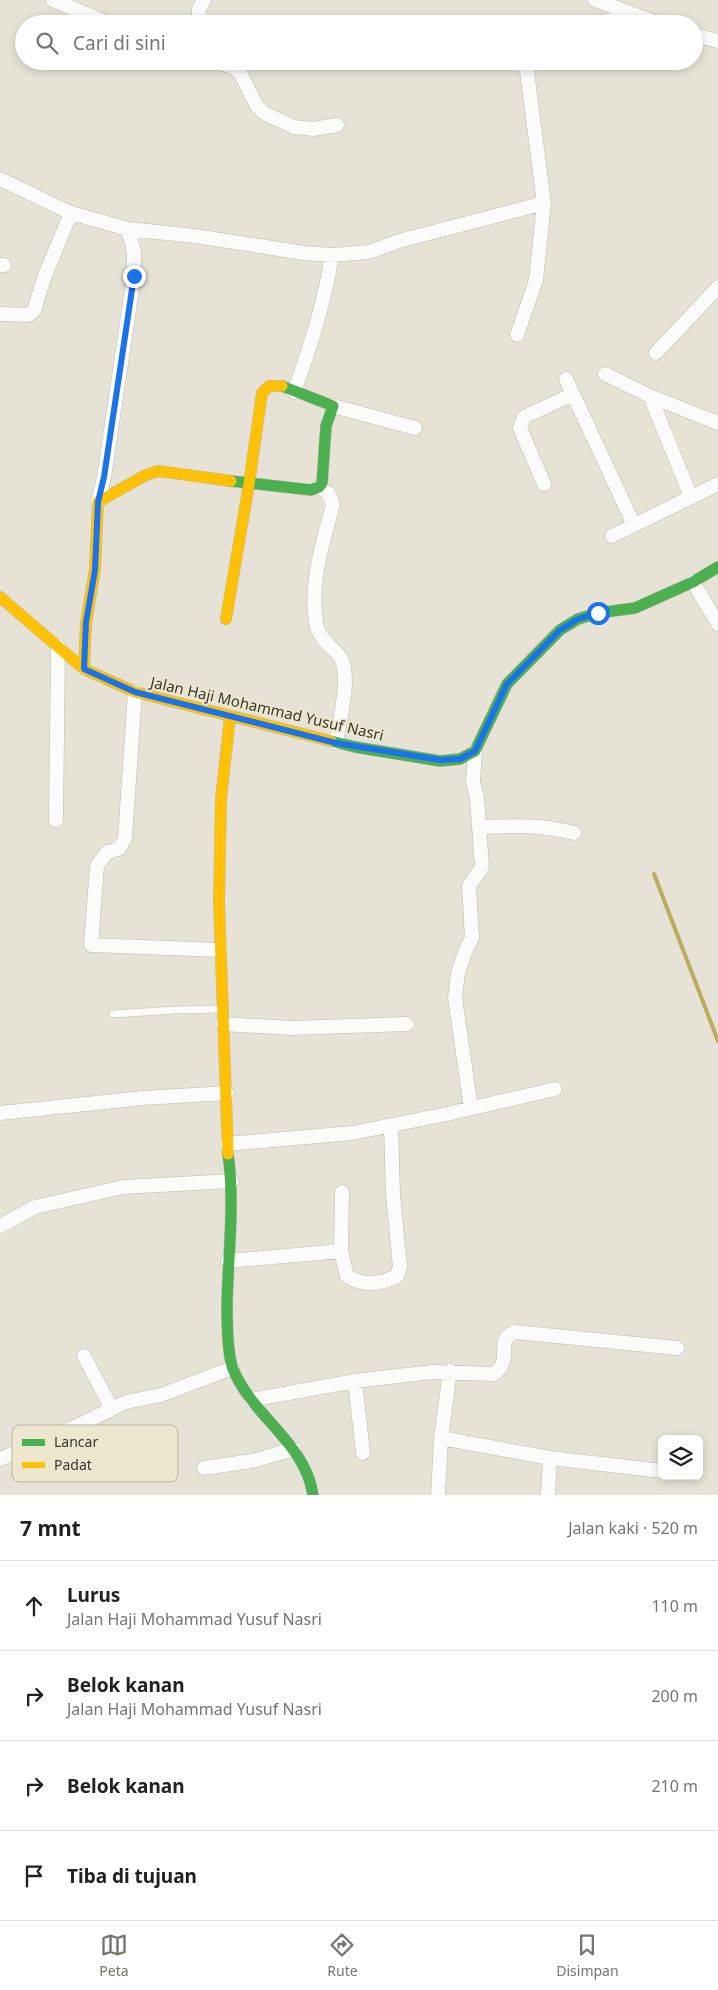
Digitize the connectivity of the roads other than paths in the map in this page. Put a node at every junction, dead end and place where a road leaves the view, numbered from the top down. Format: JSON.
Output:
{"nodes":[{"id":1,"x":52,"y":0,"type":"edge"},
{"id":2,"x":204,"y":0,"type":"edge"},
{"id":3,"x":595,"y":0,"type":"edge"},
{"id":4,"x":88,"y":15,"type":"edge"},
{"id":5,"x":199,"y":15,"type":"edge"},
{"id":6,"x":637,"y":15,"type":"edge"},
{"id":7,"x":703,"y":36,"type":"edge"},
{"id":8,"x":718,"y":40,"type":"edge"},
{"id":9,"x":236,"y":70,"type":"edge"},
{"id":10,"x":527,"y":70,"type":"edge"},
{"id":11,"x":337,"y":125,"type":"dead end"},
{"id":12,"x":0,"y":179,"type":"edge"},
{"id":13,"x":544,"y":204,"type":"junction"},
{"id":14,"x":71,"y":213,"type":"junction"},
{"id":15,"x":128,"y":229,"type":"junction"},
{"id":16,"x":332,"y":255,"type":"junction"},
{"id":17,"x":718,"y":287,"type":"edge"},
{"id":18,"x":0,"y":314,"type":"edge"},
{"id":19,"x":517,"y":335,"type":"dead end"},
{"id":20,"x":656,"y":353,"type":"dead end"},
{"id":21,"x":605,"y":374,"type":"dead end"},
{"id":22,"x":566,"y":379,"type":"dead end"},
{"id":23,"x":294,"y":392,"type":"junction"},
{"id":24,"x":573,"y":394,"type":"junction"},
{"id":25,"x":650,"y":396,"type":"junction"},
{"id":26,"x":333,"y":406,"type":"junction"},
{"id":27,"x":718,"y":423,"type":"edge"},
{"id":28,"x":415,"y":428,"type":"dead end"},
{"id":29,"x":249,"y":484,"type":"junction"},
{"id":30,"x":544,"y":484,"type":"dead end"},
{"id":31,"x":718,"y":484,"type":"edge"},
{"id":32,"x":319,"y":487,"type":"junction"},
{"id":33,"x":691,"y":497,"type":"junction"},
{"id":34,"x":98,"y":502,"type":"junction"},
{"id":35,"x":634,"y":525,"type":"junction"},
{"id":36,"x":612,"y":536,"type":"dead end"},
{"id":37,"x":718,"y":567,"type":"edge"},
{"id":38,"x":693,"y":582,"type":"junction"},
{"id":39,"x":0,"y":597,"type":"edge"},
{"id":40,"x":226,"y":619,"type":"dead end"},
{"id":41,"x":718,"y":624,"type":"edge"},
{"id":42,"x":58,"y":646,"type":"junction"},
{"id":43,"x":84,"y":669,"type":"junction"},
{"id":44,"x":135,"y":692,"type":"junction"},
{"id":45,"x":230,"y":717,"type":"junction"},
{"id":46,"x":336,"y":743,"type":"junction"},
{"id":47,"x":475,"y":751,"type":"junction"},
{"id":48,"x":56,"y":820,"type":"dead end"},
{"id":49,"x":479,"y":827,"type":"junction"},
{"id":50,"x":574,"y":833,"type":"dead end"},
{"id":51,"x":220,"y":950,"type":"junction"},
{"id":52,"x":222,"y":1009,"type":"junction"},
{"id":53,"x":113,"y":1014,"type":"dead end"},
{"id":54,"x":223,"y":1024,"type":"junction"},
{"id":55,"x":407,"y":1024,"type":"dead end"},
{"id":56,"x":555,"y":1089,"type":"dead end"},
{"id":57,"x":227,"y":1093,"type":"junction"},
{"id":58,"x":471,"y":1108,"type":"junction"},
{"id":59,"x":0,"y":1113,"type":"edge"},
{"id":60,"x":391,"y":1126,"type":"junction"},
{"id":61,"x":228,"y":1144,"type":"junction"},
{"id":62,"x":232,"y":1182,"type":"junction"},
{"id":63,"x":342,"y":1192,"type":"dead end"},
{"id":64,"x":0,"y":1226,"type":"edge"},
{"id":65,"x":340,"y":1251,"type":"junction"},
{"id":66,"x":228,"y":1261,"type":"junction"},
{"id":67,"x":677,"y":1348,"type":"dead end"},
{"id":68,"x":84,"y":1356,"type":"dead end"},
{"id":69,"x":232,"y":1368,"type":"junction"},
{"id":70,"x":450,"y":1371,"type":"junction"},
{"id":71,"x":354,"y":1381,"type":"junction"},
{"id":72,"x":251,"y":1400,"type":"junction"},
{"id":73,"x":112,"y":1409,"type":"junction"},
{"id":74,"x":76,"y":1425,"type":"edge"},
{"id":75,"x":441,"y":1438,"type":"junction"},
{"id":76,"x":294,"y":1449,"type":"junction"},
{"id":77,"x":363,"y":1452,"type":"dead end"},
{"id":78,"x":12,"y":1454,"type":"edge"},
{"id":79,"x":550,"y":1458,"type":"junction"},
{"id":80,"x":0,"y":1459,"type":"edge"},
{"id":81,"x":204,"y":1468,"type":"dead end"},
{"id":82,"x":658,"y":1471,"type":"edge"},
{"id":83,"x":313,"y":1495,"type":"edge"},
{"id":84,"x":438,"y":1495,"type":"edge"},
{"id":85,"x":548,"y":1495,"type":"edge"}],
"edges":[{"from":1,"to":4,"type":"street"},
{"from":2,"to":5,"type":"street"},
{"from":3,"to":6,"type":"street"},
{"from":7,"to":8,"type":"street"},
{"from":9,"to":11,"type":"street"},
{"from":10,"to":13,"type":"street"},
{"from":12,"to":14,"type":"street"},
{"from":13,"to":16,"type":"street"},
{"from":13,"to":19,"type":"street"},
{"from":14,"to":15,"type":"street"},
{"from":14,"to":18,"type":"street"},
{"from":15,"to":16,"type":"street"},
{"from":15,"to":34,"type":"street"},
{"from":16,"to":23,"type":"street"},
{"from":17,"to":20,"type":"street"},
{"from":21,"to":25,"type":"street"},
{"from":22,"to":24,"type":"street"},
{"from":23,"to":26,"type":"street"},
{"from":23,"to":29,"type":"street"},
{"from":24,"to":30,"type":"street"},
{"from":24,"to":35,"type":"street"},
{"from":25,"to":27,"type":"street"},
{"from":25,"to":33,"type":"street"},
{"from":26,"to":28,"type":"street"},
{"from":26,"to":32,"type":"street"},
{"from":29,"to":32,"type":"street"},
{"from":29,"to":34,"type":"street"},
{"from":29,"to":40,"type":"street"},
{"from":31,"to":33,"type":"street"},
{"from":32,"to":46,"type":"street"},
{"from":33,"to":35,"type":"street"},
{"from":34,"to":43,"type":"street"},
{"from":35,"to":36,"type":"street"},
{"from":37,"to":38,"type":"street"},
{"from":38,"to":41,"type":"street"},
{"from":38,"to":47,"type":"street"},
{"from":39,"to":42,"type":"street","name":"Jalan Haji Mohammad Yusuf Nasri"},
{"from":42,"to":43,"type":"street","name":"Jalan Haji Mohammad Yusuf Nasri"},
{"from":42,"to":48,"type":"street"},
{"from":43,"to":44,"type":"street","name":"Jalan Haji Mohammad Yusuf Nasri"},
{"from":44,"to":45,"type":"street","name":"Jalan Haji Mohammad Yusuf Nasri"},
{"from":44,"to":51,"type":"street"},
{"from":45,"to":46,"type":"street","name":"Jalan Haji Mohammad Yusuf Nasri"},
{"from":45,"to":51,"type":"street"},
{"from":46,"to":47,"type":"street","name":"Jalan Haji Mohammad Yusuf Nasri"},
{"from":47,"to":49,"type":"street"},
{"from":49,"to":50,"type":"street"},
{"from":49,"to":58,"type":"street"},
{"from":51,"to":52,"type":"street"},
{"from":52,"to":53,"type":"lane"},
{"from":52,"to":54,"type":"street"},
{"from":54,"to":55,"type":"street"},
{"from":54,"to":57,"type":"street"},
{"from":56,"to":58,"type":"street"},
{"from":57,"to":59,"type":"street"},
{"from":57,"to":61,"type":"street"},
{"from":58,"to":60,"type":"street"},
{"from":60,"to":61,"type":"street"},
{"from":60,"to":65,"type":"street"},
{"from":61,"to":62,"type":"street"},
{"from":62,"to":64,"type":"street"},
{"from":62,"to":66,"type":"street"},
{"from":63,"to":65,"type":"street"},
{"from":65,"to":66,"type":"street"},
{"from":66,"to":69,"type":"street"},
{"from":67,"to":70,"type":"street"},
{"from":68,"to":73,"type":"street"},
{"from":69,"to":72,"type":"street"},
{"from":69,"to":73,"type":"street"},
{"from":70,"to":71,"type":"street"},
{"from":70,"to":75,"type":"street"},
{"from":71,"to":72,"type":"street"},
{"from":71,"to":77,"type":"street"},
{"from":72,"to":76,"type":"street"},
{"from":73,"to":74,"type":"street"},
{"from":75,"to":79,"type":"street"},
{"from":75,"to":84,"type":"street"},
{"from":76,"to":81,"type":"street"},
{"from":76,"to":83,"type":"street"},
{"from":78,"to":80,"type":"street"},
{"from":79,"to":82,"type":"street"},
{"from":79,"to":85,"type":"street"}]}
